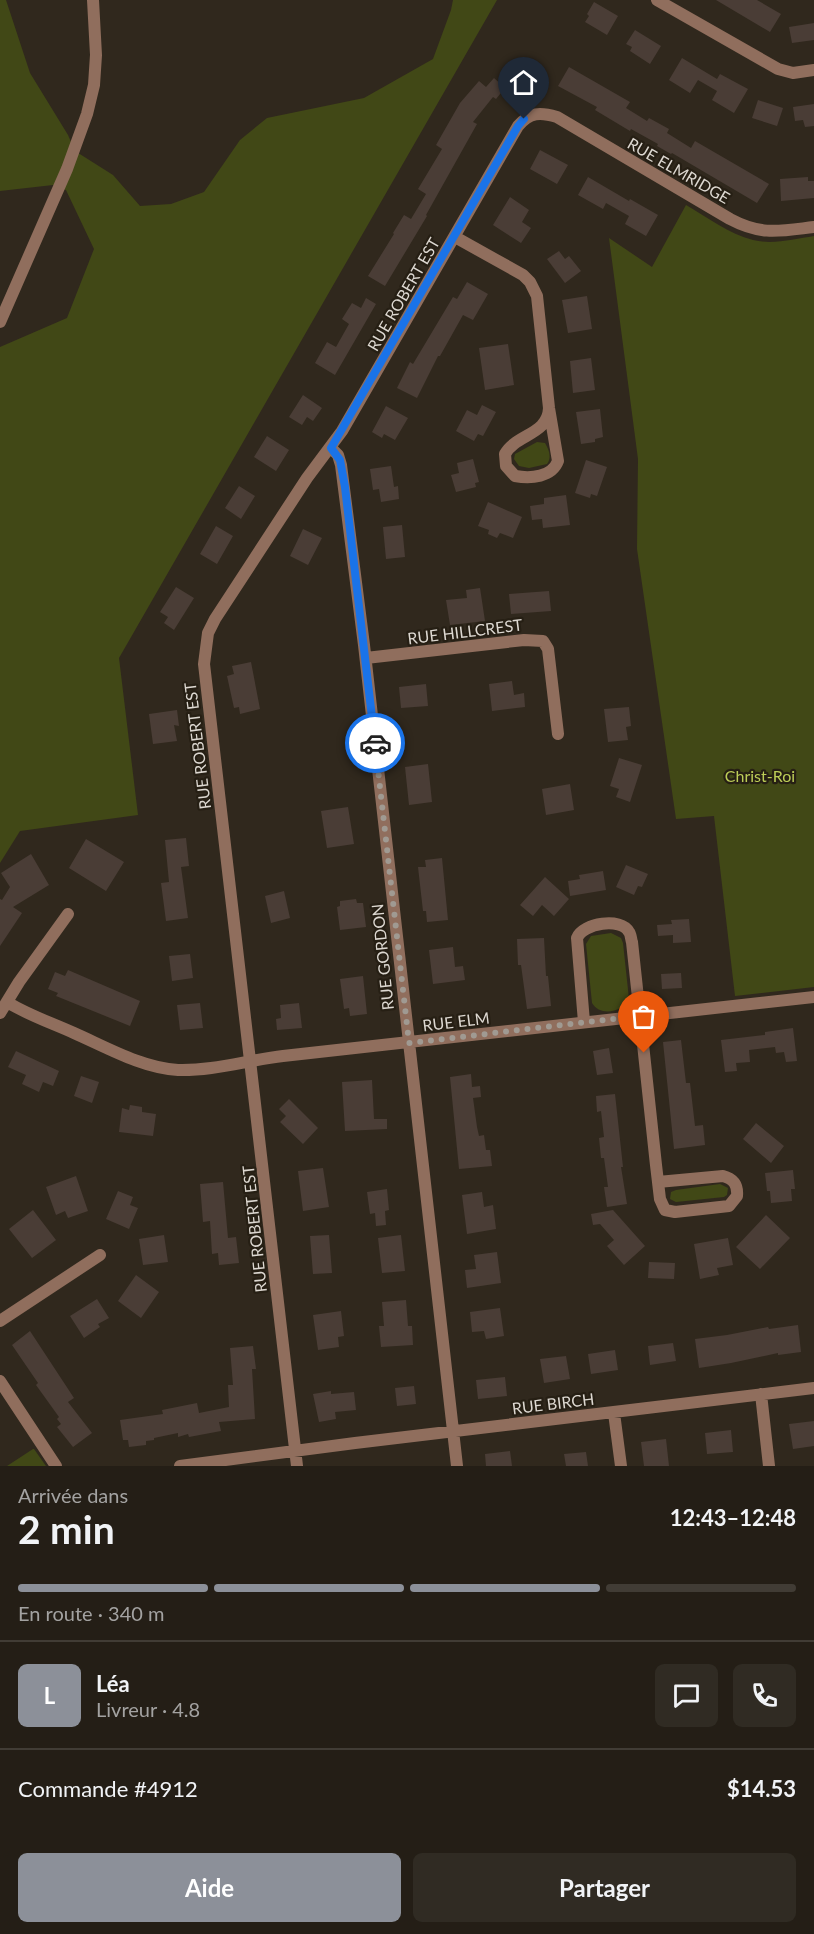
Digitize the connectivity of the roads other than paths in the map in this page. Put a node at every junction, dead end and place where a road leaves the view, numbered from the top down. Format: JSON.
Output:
{"nodes":[{"id":1,"x":93,"y":0,"type":"edge"},
{"id":2,"x":657,"y":0,"type":"edge"},
{"id":3,"x":814,"y":70,"type":"edge"},
{"id":4,"x":533,"y":114,"type":"joint"},
{"id":5,"x":814,"y":227,"type":"edge"},
{"id":6,"x":455,"y":237,"type":"junction"},
{"id":7,"x":0,"y":322,"type":"edge"},
{"id":8,"x":549,"y":408,"type":"junction"},
{"id":9,"x":331,"y":448,"type":"junction"},
{"id":10,"x":366,"y":658,"type":"junction"},
{"id":11,"x":558,"y":734,"type":"dead end"},
{"id":12,"x":68,"y":914,"type":"dead end"},
{"id":13,"x":814,"y":997,"type":"edge"},
{"id":14,"x":7,"y":1002,"type":"junction"},
{"id":15,"x":0,"y":1013,"type":"edge"},
{"id":16,"x":639,"y":1016,"type":"junction"},
{"id":17,"x":584,"y":1022,"type":"junction"},
{"id":18,"x":409,"y":1043,"type":"junction"},
{"id":19,"x":251,"y":1062,"type":"junction"},
{"id":20,"x":658,"y":1182,"type":"junction"},
{"id":21,"x":100,"y":1255,"type":"dead end"},
{"id":22,"x":0,"y":1321,"type":"edge"},
{"id":23,"x":0,"y":1381,"type":"edge"},
{"id":24,"x":814,"y":1388,"type":"edge"},
{"id":25,"x":761,"y":1394,"type":"junction"},
{"id":26,"x":614,"y":1413,"type":"junction"},
{"id":27,"x":453,"y":1431,"type":"junction"},
{"id":28,"x":296,"y":1452,"type":"junction"},
{"id":29,"x":56,"y":1466,"type":"edge"},
{"id":30,"x":180,"y":1466,"type":"edge"},
{"id":31,"x":297,"y":1466,"type":"edge"},
{"id":32,"x":457,"y":1466,"type":"edge"},
{"id":33,"x":621,"y":1466,"type":"edge"},
{"id":34,"x":768,"y":1466,"type":"edge"}],
"edges":[{"from":1,"to":7,"type":"street"},
{"from":2,"to":3,"type":"street"},
{"from":4,"to":5,"type":"street","name":"RUE ELMRIDGE"},
{"from":4,"to":6,"type":"street","name":"RUE ROBERT EST"},
{"from":6,"to":8,"type":"street"},
{"from":6,"to":9,"type":"street","name":"RUE ROBERT EST"},
{"from":8,"to":8,"type":"street"},
{"from":9,"to":10,"type":"street","name":"RUE GORDON"},
{"from":9,"to":19,"type":"street","name":"RUE ROBERT EST"},
{"from":10,"to":11,"type":"street","name":"RUE HILLCREST"},
{"from":10,"to":18,"type":"street","name":"RUE GORDON"},
{"from":12,"to":14,"type":"street"},
{"from":13,"to":16,"type":"street","name":"RUE ELM"},
{"from":14,"to":15,"type":"street"},
{"from":14,"to":19,"type":"street","name":"RUE ELM"},
{"from":16,"to":17,"type":"street","name":"RUE ELM"},
{"from":16,"to":17,"type":"street"},
{"from":16,"to":20,"type":"street"},
{"from":17,"to":18,"type":"street","name":"RUE ELM"},
{"from":18,"to":19,"type":"street","name":"RUE ELM"},
{"from":18,"to":27,"type":"street","name":"RUE GORDON"},
{"from":19,"to":28,"type":"street","name":"RUE ROBERT EST"},
{"from":20,"to":20,"type":"street"},
{"from":21,"to":22,"type":"street"},
{"from":23,"to":29,"type":"street"},
{"from":24,"to":25,"type":"street","name":"RUE BIRCH"},
{"from":25,"to":26,"type":"street","name":"RUE BIRCH"},
{"from":25,"to":34,"type":"street"},
{"from":26,"to":27,"type":"street","name":"RUE BIRCH"},
{"from":26,"to":33,"type":"street"},
{"from":27,"to":28,"type":"street","name":"RUE BIRCH"},
{"from":27,"to":32,"type":"street","name":"RUE GORDON"},
{"from":28,"to":30,"type":"street","name":"RUE BIRCH"},
{"from":28,"to":31,"type":"street","name":"RUE ROBERT EST"}]}
